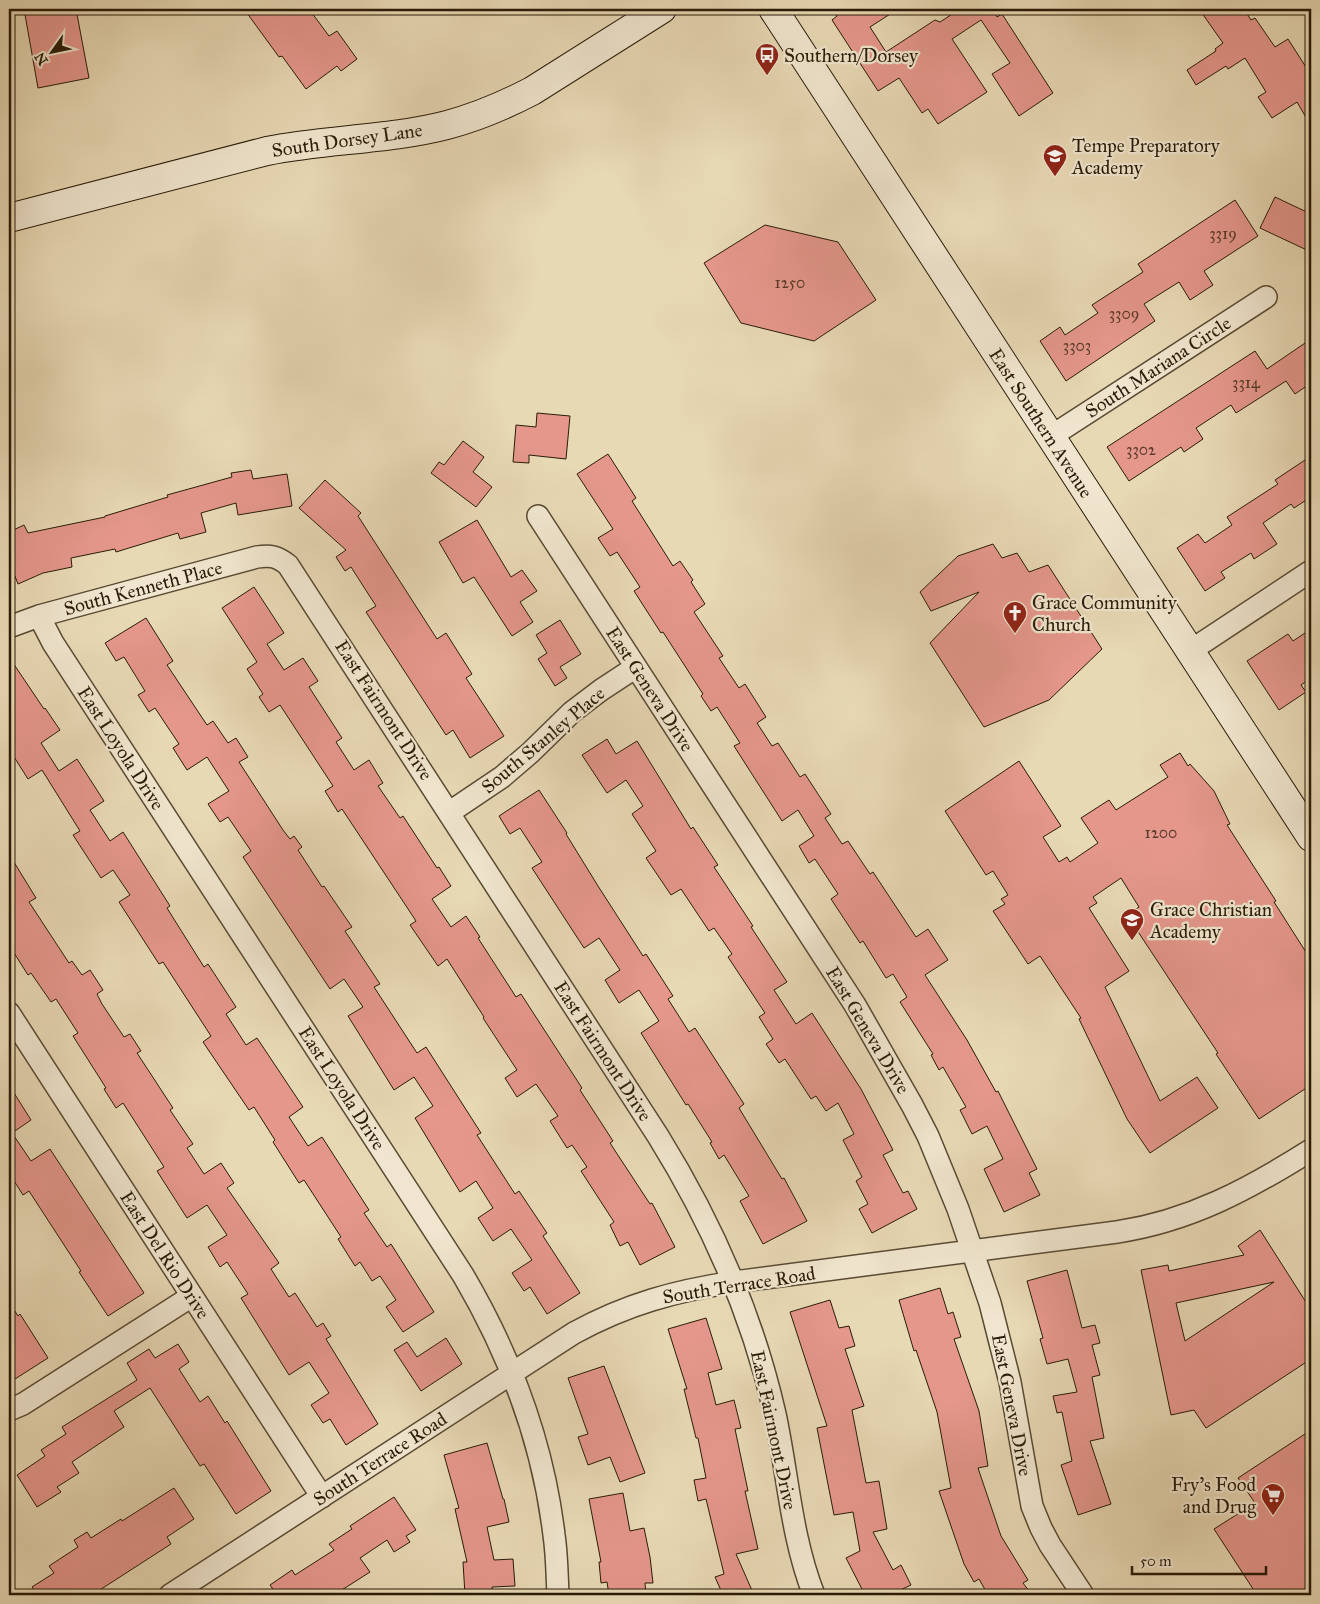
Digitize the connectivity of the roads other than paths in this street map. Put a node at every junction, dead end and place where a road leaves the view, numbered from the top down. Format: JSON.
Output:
{"nodes":[{"id":1,"x":662,"y":9,"type":"edge"},
{"id":2,"x":772,"y":9,"type":"edge"},
{"id":3,"x":9,"y":218,"type":"edge"},
{"id":4,"x":1266,"y":297,"type":"dead end"},
{"id":5,"x":1050,"y":437,"type":"junction"},
{"id":6,"x":538,"y":516,"type":"dead end"},
{"id":7,"x":279,"y":558,"type":"joint"},
{"id":8,"x":1311,"y":571,"type":"edge"},
{"id":9,"x":39,"y":616,"type":"junction"},
{"id":10,"x":9,"y":627,"type":"edge"},
{"id":11,"x":1190,"y":651,"type":"junction"},
{"id":12,"x":636,"y":667,"type":"junction"},
{"id":13,"x":450,"y":812,"type":"junction"},
{"id":14,"x":1311,"y":837,"type":"edge"},
{"id":15,"x":9,"y":1012,"type":"edge"},
{"id":16,"x":1311,"y":1150,"type":"edge"},
{"id":17,"x":974,"y":1251,"type":"junction"},
{"id":18,"x":734,"y":1282,"type":"junction"},
{"id":19,"x":192,"y":1296,"type":"junction"},
{"id":20,"x":512,"y":1373,"type":"junction"},
{"id":21,"x":9,"y":1410,"type":"edge"},
{"id":22,"x":322,"y":1496,"type":"junction"},
{"id":23,"x":170,"y":1595,"type":"edge"},
{"id":24,"x":558,"y":1595,"type":"edge"},
{"id":25,"x":814,"y":1595,"type":"edge"},
{"id":26,"x":1083,"y":1595,"type":"edge"}],
"edges":[{"from":1,"to":3,"type":"main road","name":"South Dorsey Lane"},
{"from":2,"to":5,"type":"main road","name":"East Southern Avenue"},
{"from":4,"to":5,"type":"street","name":"South Mariana Circle"},
{"from":5,"to":11,"type":"main road","name":"East Southern Avenue"},
{"from":6,"to":12,"type":"street","name":"East Geneva Drive"},
{"from":7,"to":9,"type":"street","name":"South Kenneth Place"},
{"from":7,"to":13,"type":"street","name":"East Fairmont Drive"},
{"from":8,"to":11,"type":"street"},
{"from":9,"to":10,"type":"street","name":"South Kenneth Place"},
{"from":9,"to":20,"type":"street","name":"East Loyola Drive"},
{"from":11,"to":14,"type":"main road","name":"East Southern Avenue"},
{"from":12,"to":13,"type":"street","name":"South Stanley Place"},
{"from":12,"to":17,"type":"street","name":"East Geneva Drive"},
{"from":13,"to":18,"type":"street","name":"East Fairmont Drive"},
{"from":15,"to":19,"type":"street","name":"East Del Rio Drive"},
{"from":16,"to":17,"type":"street","name":"South Terrace Road"},
{"from":17,"to":18,"type":"street","name":"South Terrace Road"},
{"from":17,"to":26,"type":"street","name":"East Geneva Drive"},
{"from":18,"to":20,"type":"street","name":"South Terrace Road"},
{"from":18,"to":25,"type":"street","name":"East Fairmont Drive"},
{"from":19,"to":21,"type":"street"},
{"from":19,"to":22,"type":"street","name":"East Del Rio Drive"},
{"from":20,"to":22,"type":"street","name":"South Terrace Road"},
{"from":20,"to":24,"type":"street","name":"East Loyola Drive"},
{"from":22,"to":23,"type":"street","name":"South Terrace Road"}]}
